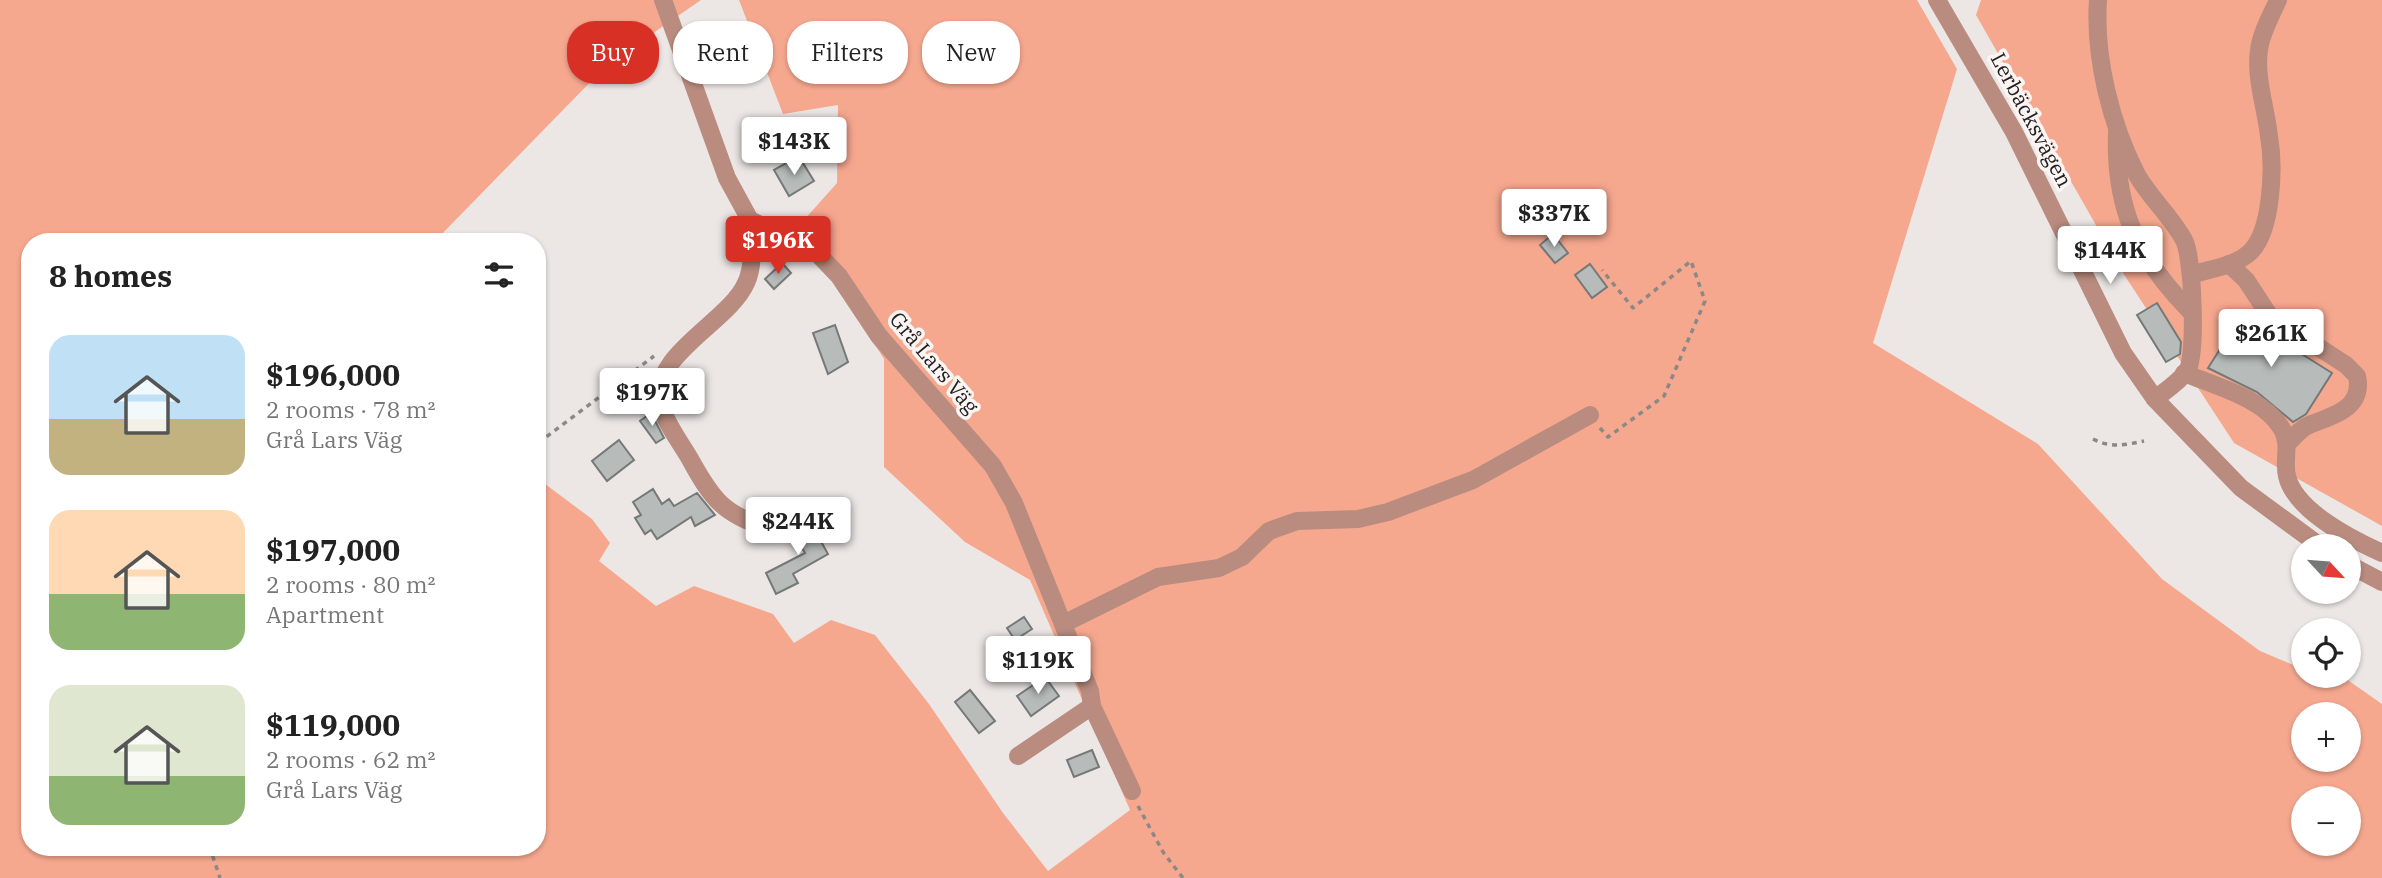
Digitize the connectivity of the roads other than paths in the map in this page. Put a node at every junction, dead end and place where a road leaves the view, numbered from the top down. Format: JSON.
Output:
{"nodes":[{"id":1,"x":663,"y":0,"type":"edge"},
{"id":2,"x":1937,"y":0,"type":"edge"},
{"id":3,"x":2098,"y":0,"type":"edge"},
{"id":4,"x":2278,"y":0,"type":"edge"},
{"id":5,"x":2117,"y":125,"type":"junction"},
{"id":6,"x":750,"y":220,"type":"junction"},
{"id":7,"x":2229,"y":264,"type":"junction"},
{"id":8,"x":2193,"y":274,"type":"junction"},
{"id":9,"x":2191,"y":312,"type":"junction"},
{"id":10,"x":2184,"y":373,"type":"junction"},
{"id":11,"x":2155,"y":399,"type":"junction"},
{"id":12,"x":1590,"y":415,"type":"road end"},
{"id":13,"x":2288,"y":443,"type":"junction"},
{"id":14,"x":767,"y":528,"type":"dead end"},
{"id":15,"x":2304,"y":534,"type":"edge"},
{"id":16,"x":2382,"y":553,"type":"edge"},
{"id":17,"x":2361,"y":571,"type":"edge"},
{"id":18,"x":2382,"y":582,"type":"edge"},
{"id":19,"x":1063,"y":624,"type":"junction"},
{"id":20,"x":1092,"y":706,"type":"junction"},
{"id":21,"x":1017,"y":756,"type":"dead end"},
{"id":22,"x":1132,"y":791,"type":"road end"}],
"edges":[{"from":1,"to":6,"type":"street"},
{"from":2,"to":11,"type":"street","name":"Lerbäcksvägen"},
{"from":3,"to":5,"type":"street"},
{"from":4,"to":7,"type":"street"},
{"from":5,"to":8,"type":"street"},
{"from":5,"to":9,"type":"street"},
{"from":6,"to":14,"type":"street"},
{"from":6,"to":19,"type":"street","name":"Grå Lars Väg"},
{"from":7,"to":8,"type":"street"},
{"from":7,"to":13,"type":"street"},
{"from":8,"to":9,"type":"street"},
{"from":9,"to":10,"type":"street"},
{"from":10,"to":11,"type":"street"},
{"from":10,"to":13,"type":"street"},
{"from":11,"to":15,"type":"street","name":"Lerbäcksvägen"},
{"from":12,"to":19,"type":"street"},
{"from":13,"to":16,"type":"street"},
{"from":17,"to":18,"type":"street"},
{"from":19,"to":20,"type":"street","name":"Grå Lars Väg"},
{"from":20,"to":21,"type":"street"},
{"from":20,"to":22,"type":"street","name":"Grå Lars Väg"}]}
